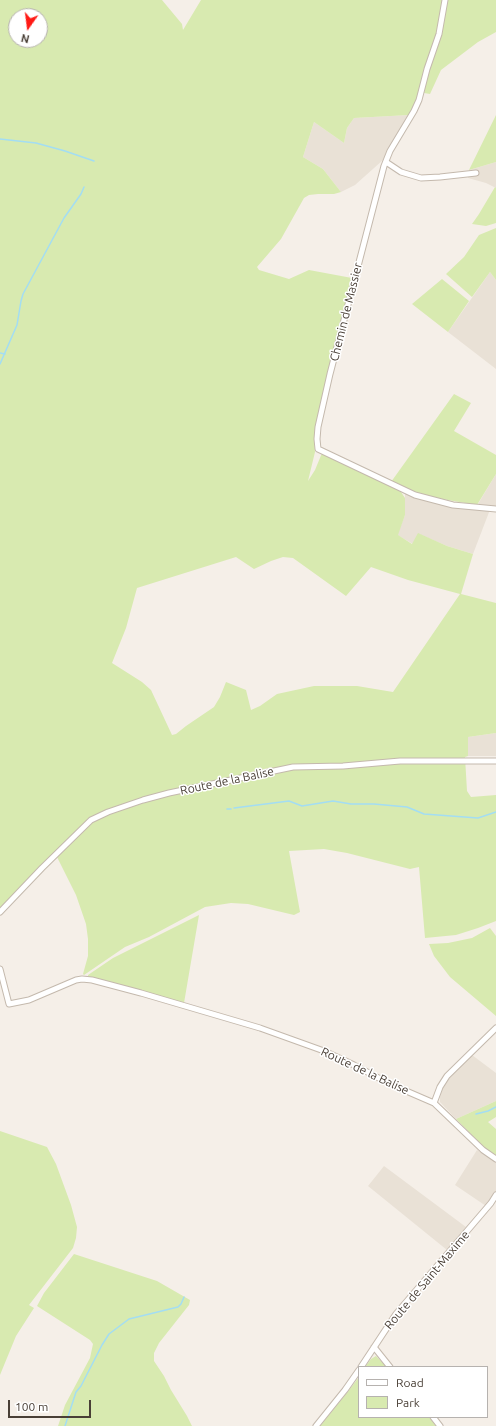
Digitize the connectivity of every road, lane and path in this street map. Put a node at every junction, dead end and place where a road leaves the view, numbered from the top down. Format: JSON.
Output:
{"nodes":[{"id":1,"x":445,"y":0,"type":"edge"},
{"id":2,"x":386,"y":162,"type":"junction"},
{"id":3,"x":476,"y":173,"type":"dead end"},
{"id":4,"x":496,"y":510,"type":"edge"},
{"id":5,"x":496,"y":761,"type":"edge"},
{"id":6,"x":0,"y":912,"type":"edge"},
{"id":7,"x":0,"y":969,"type":"edge"},
{"id":8,"x":496,"y":1028,"type":"edge"},
{"id":9,"x":434,"y":1103,"type":"junction"},
{"id":10,"x":496,"y":1159,"type":"edge"},
{"id":11,"x":496,"y":1195,"type":"edge"},
{"id":12,"x":374,"y":1347,"type":"junction"},
{"id":13,"x":362,"y":1366,"type":"edge"},
{"id":14,"x":389,"y":1366,"type":"edge"},
{"id":15,"x":358,"y":1372,"type":"edge"},
{"id":16,"x":434,"y":1418,"type":"edge"},
{"id":17,"x":316,"y":1426,"type":"edge"},
{"id":18,"x":440,"y":1426,"type":"edge"}],
"edges":[{"from":1,"to":2,"type":"street","name":"Chemin de Massier"},
{"from":2,"to":3,"type":"street"},
{"from":2,"to":4,"type":"street","name":"Chemin de Massier"},
{"from":5,"to":6,"type":"street","name":"Route de la Balise"},
{"from":7,"to":9,"type":"street","name":"Route de la Balise"},
{"from":8,"to":9,"type":"street"},
{"from":9,"to":10,"type":"street"},
{"from":11,"to":12,"type":"street","name":"Route de Saint-Maxime"},
{"from":12,"to":13,"type":"street","name":"Route de Saint-Maxime"},
{"from":12,"to":14,"type":"street"},
{"from":15,"to":17,"type":"street"},
{"from":16,"to":18,"type":"street"}]}
